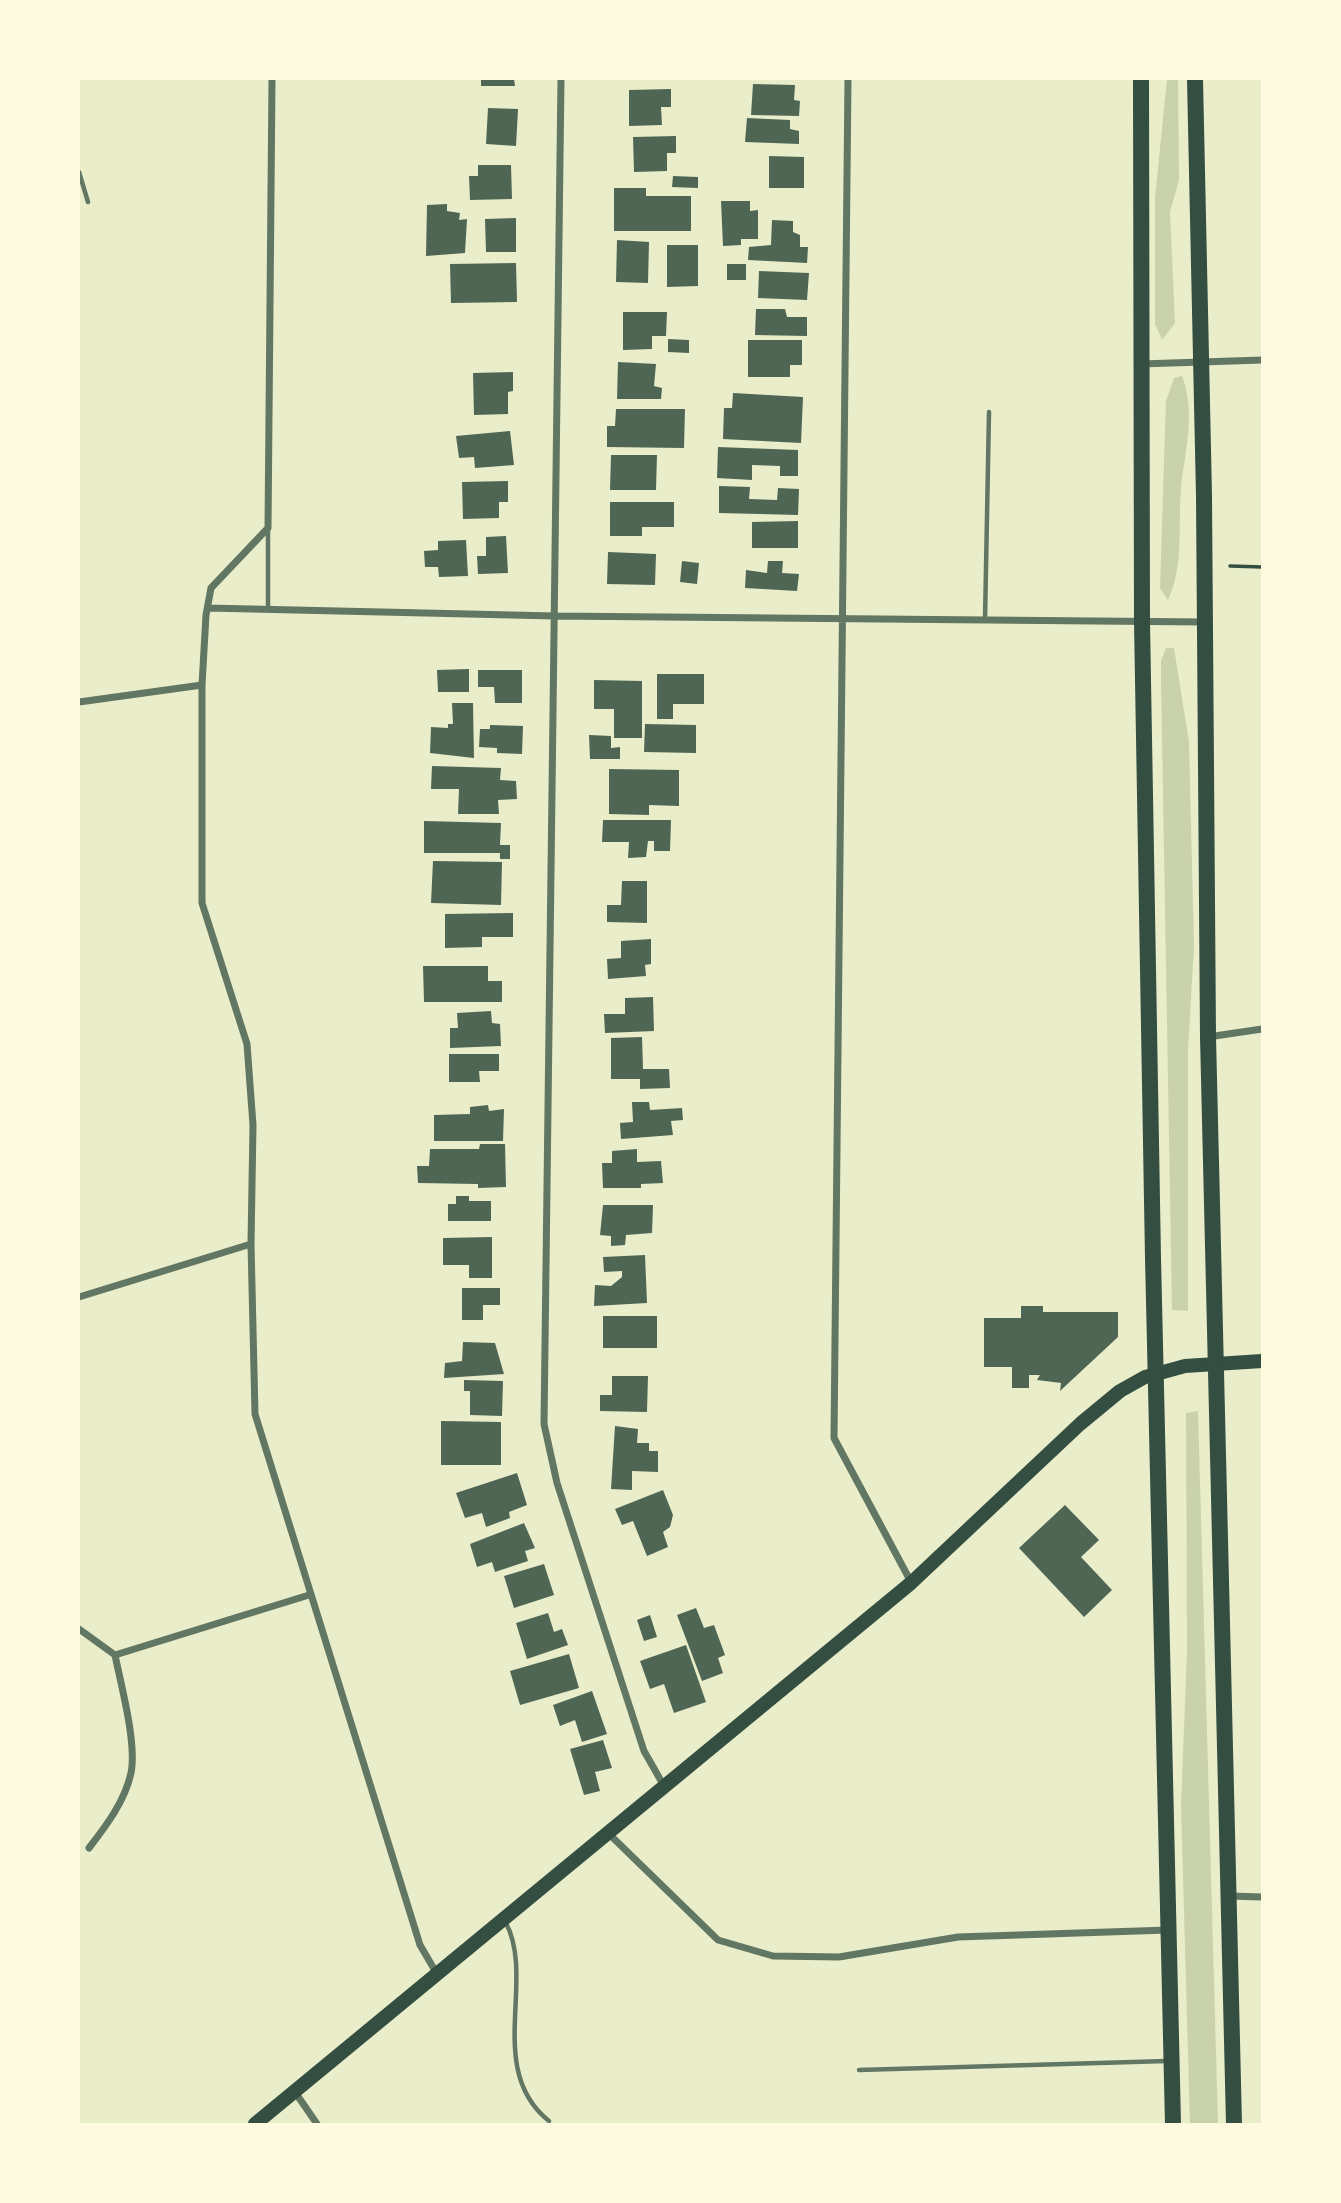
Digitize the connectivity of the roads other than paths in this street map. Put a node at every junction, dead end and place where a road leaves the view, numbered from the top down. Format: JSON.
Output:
{"nodes":[{"id":1,"x":272,"y":79,"type":"edge"},
{"id":2,"x":561,"y":79,"type":"edge"},
{"id":3,"x":848,"y":79,"type":"edge"},
{"id":4,"x":1141,"y":79,"type":"edge"},
{"id":5,"x":1195,"y":79,"type":"edge"},
{"id":6,"x":79,"y":172,"type":"edge"},
{"id":7,"x":88,"y":202,"type":"dead end"},
{"id":8,"x":1262,"y":360,"type":"edge"},
{"id":9,"x":1202,"y":361,"type":"junction"},
{"id":10,"x":1140,"y":364,"type":"junction"},
{"id":11,"x":989,"y":412,"type":"dead end"},
{"id":12,"x":268,"y":528,"type":"junction"},
{"id":13,"x":208,"y":608,"type":"junction"},
{"id":14,"x":268,"y":609,"type":"junction"},
{"id":15,"x":555,"y":616,"type":"junction"},
{"id":16,"x":843,"y":619,"type":"junction"},
{"id":17,"x":985,"y":620,"type":"junction"},
{"id":18,"x":1142,"y":622,"type":"junction"},
{"id":19,"x":1205,"y":622,"type":"junction"},
{"id":20,"x":202,"y":685,"type":"junction"},
{"id":21,"x":79,"y":702,"type":"edge"},
{"id":22,"x":1262,"y":1029,"type":"edge"},
{"id":23,"x":1208,"y":1037,"type":"junction"},
{"id":24,"x":251,"y":1244,"type":"junction"},
{"id":25,"x":79,"y":1297,"type":"edge"},
{"id":26,"x":1262,"y":1361,"type":"edge"},
{"id":27,"x":1214,"y":1362,"type":"junction"},
{"id":28,"x":1156,"y":1373,"type":"junction"},
{"id":29,"x":911,"y":1583,"type":"junction"},
{"id":30,"x":309,"y":1595,"type":"junction"},
{"id":31,"x":79,"y":1629,"type":"edge"},
{"id":32,"x":115,"y":1655,"type":"junction"},
{"id":33,"x":665,"y":1786,"type":"junction"},
{"id":34,"x":608,"y":1833,"type":"junction"},
{"id":35,"x":89,"y":1848,"type":"dead end"},
{"id":36,"x":1228,"y":1896,"type":"junction"},
{"id":37,"x":1262,"y":1896,"type":"edge"},
{"id":38,"x":504,"y":1919,"type":"junction"},
{"id":39,"x":1169,"y":1930,"type":"junction"},
{"id":40,"x":437,"y":1974,"type":"junction"},
{"id":41,"x":1171,"y":2061,"type":"junction"},
{"id":42,"x":859,"y":2070,"type":"dead end"},
{"id":43,"x":295,"y":2092,"type":"junction"},
{"id":44,"x":549,"y":2121,"type":"dead end"},
{"id":45,"x":255,"y":2124,"type":"edge"},
{"id":46,"x":317,"y":2124,"type":"edge"},
{"id":47,"x":1173,"y":2124,"type":"edge"},
{"id":48,"x":1234,"y":2124,"type":"edge"}],
"edges":[{"from":1,"to":12,"type":"street"},
{"from":2,"to":15,"type":"street"},
{"from":3,"to":16,"type":"street"},
{"from":4,"to":10,"type":"highway"},
{"from":5,"to":9,"type":"highway"},
{"from":6,"to":7,"type":"lane"},
{"from":8,"to":9,"type":"street"},
{"from":9,"to":10,"type":"street"},
{"from":9,"to":19,"type":"highway"},
{"from":10,"to":18,"type":"highway"},
{"from":11,"to":17,"type":"lane"},
{"from":12,"to":13,"type":"street"},
{"from":12,"to":14,"type":"lane"},
{"from":13,"to":14,"type":"street"},
{"from":13,"to":20,"type":"street"},
{"from":14,"to":15,"type":"street"},
{"from":15,"to":16,"type":"street"},
{"from":15,"to":33,"type":"street"},
{"from":16,"to":17,"type":"street"},
{"from":16,"to":29,"type":"street"},
{"from":17,"to":18,"type":"street"},
{"from":18,"to":19,"type":"street"},
{"from":18,"to":28,"type":"highway"},
{"from":19,"to":23,"type":"highway"},
{"from":20,"to":21,"type":"street"},
{"from":20,"to":24,"type":"street"},
{"from":22,"to":23,"type":"street"},
{"from":23,"to":27,"type":"highway"},
{"from":24,"to":25,"type":"street"},
{"from":24,"to":30,"type":"street"},
{"from":26,"to":27,"type":"main road"},
{"from":27,"to":28,"type":"main road"},
{"from":27,"to":36,"type":"highway"},
{"from":28,"to":29,"type":"main road"},
{"from":28,"to":39,"type":"highway"},
{"from":29,"to":33,"type":"main road"},
{"from":30,"to":32,"type":"street"},
{"from":30,"to":40,"type":"street"},
{"from":31,"to":32,"type":"street"},
{"from":32,"to":35,"type":"street"},
{"from":33,"to":34,"type":"main road"},
{"from":34,"to":38,"type":"main road"},
{"from":34,"to":39,"type":"street"},
{"from":36,"to":37,"type":"street"},
{"from":36,"to":48,"type":"highway"},
{"from":38,"to":40,"type":"main road"},
{"from":38,"to":44,"type":"lane"},
{"from":39,"to":41,"type":"highway"},
{"from":40,"to":43,"type":"main road"},
{"from":41,"to":42,"type":"lane"},
{"from":41,"to":47,"type":"highway"},
{"from":43,"to":45,"type":"main road"},
{"from":43,"to":46,"type":"street"}]}
